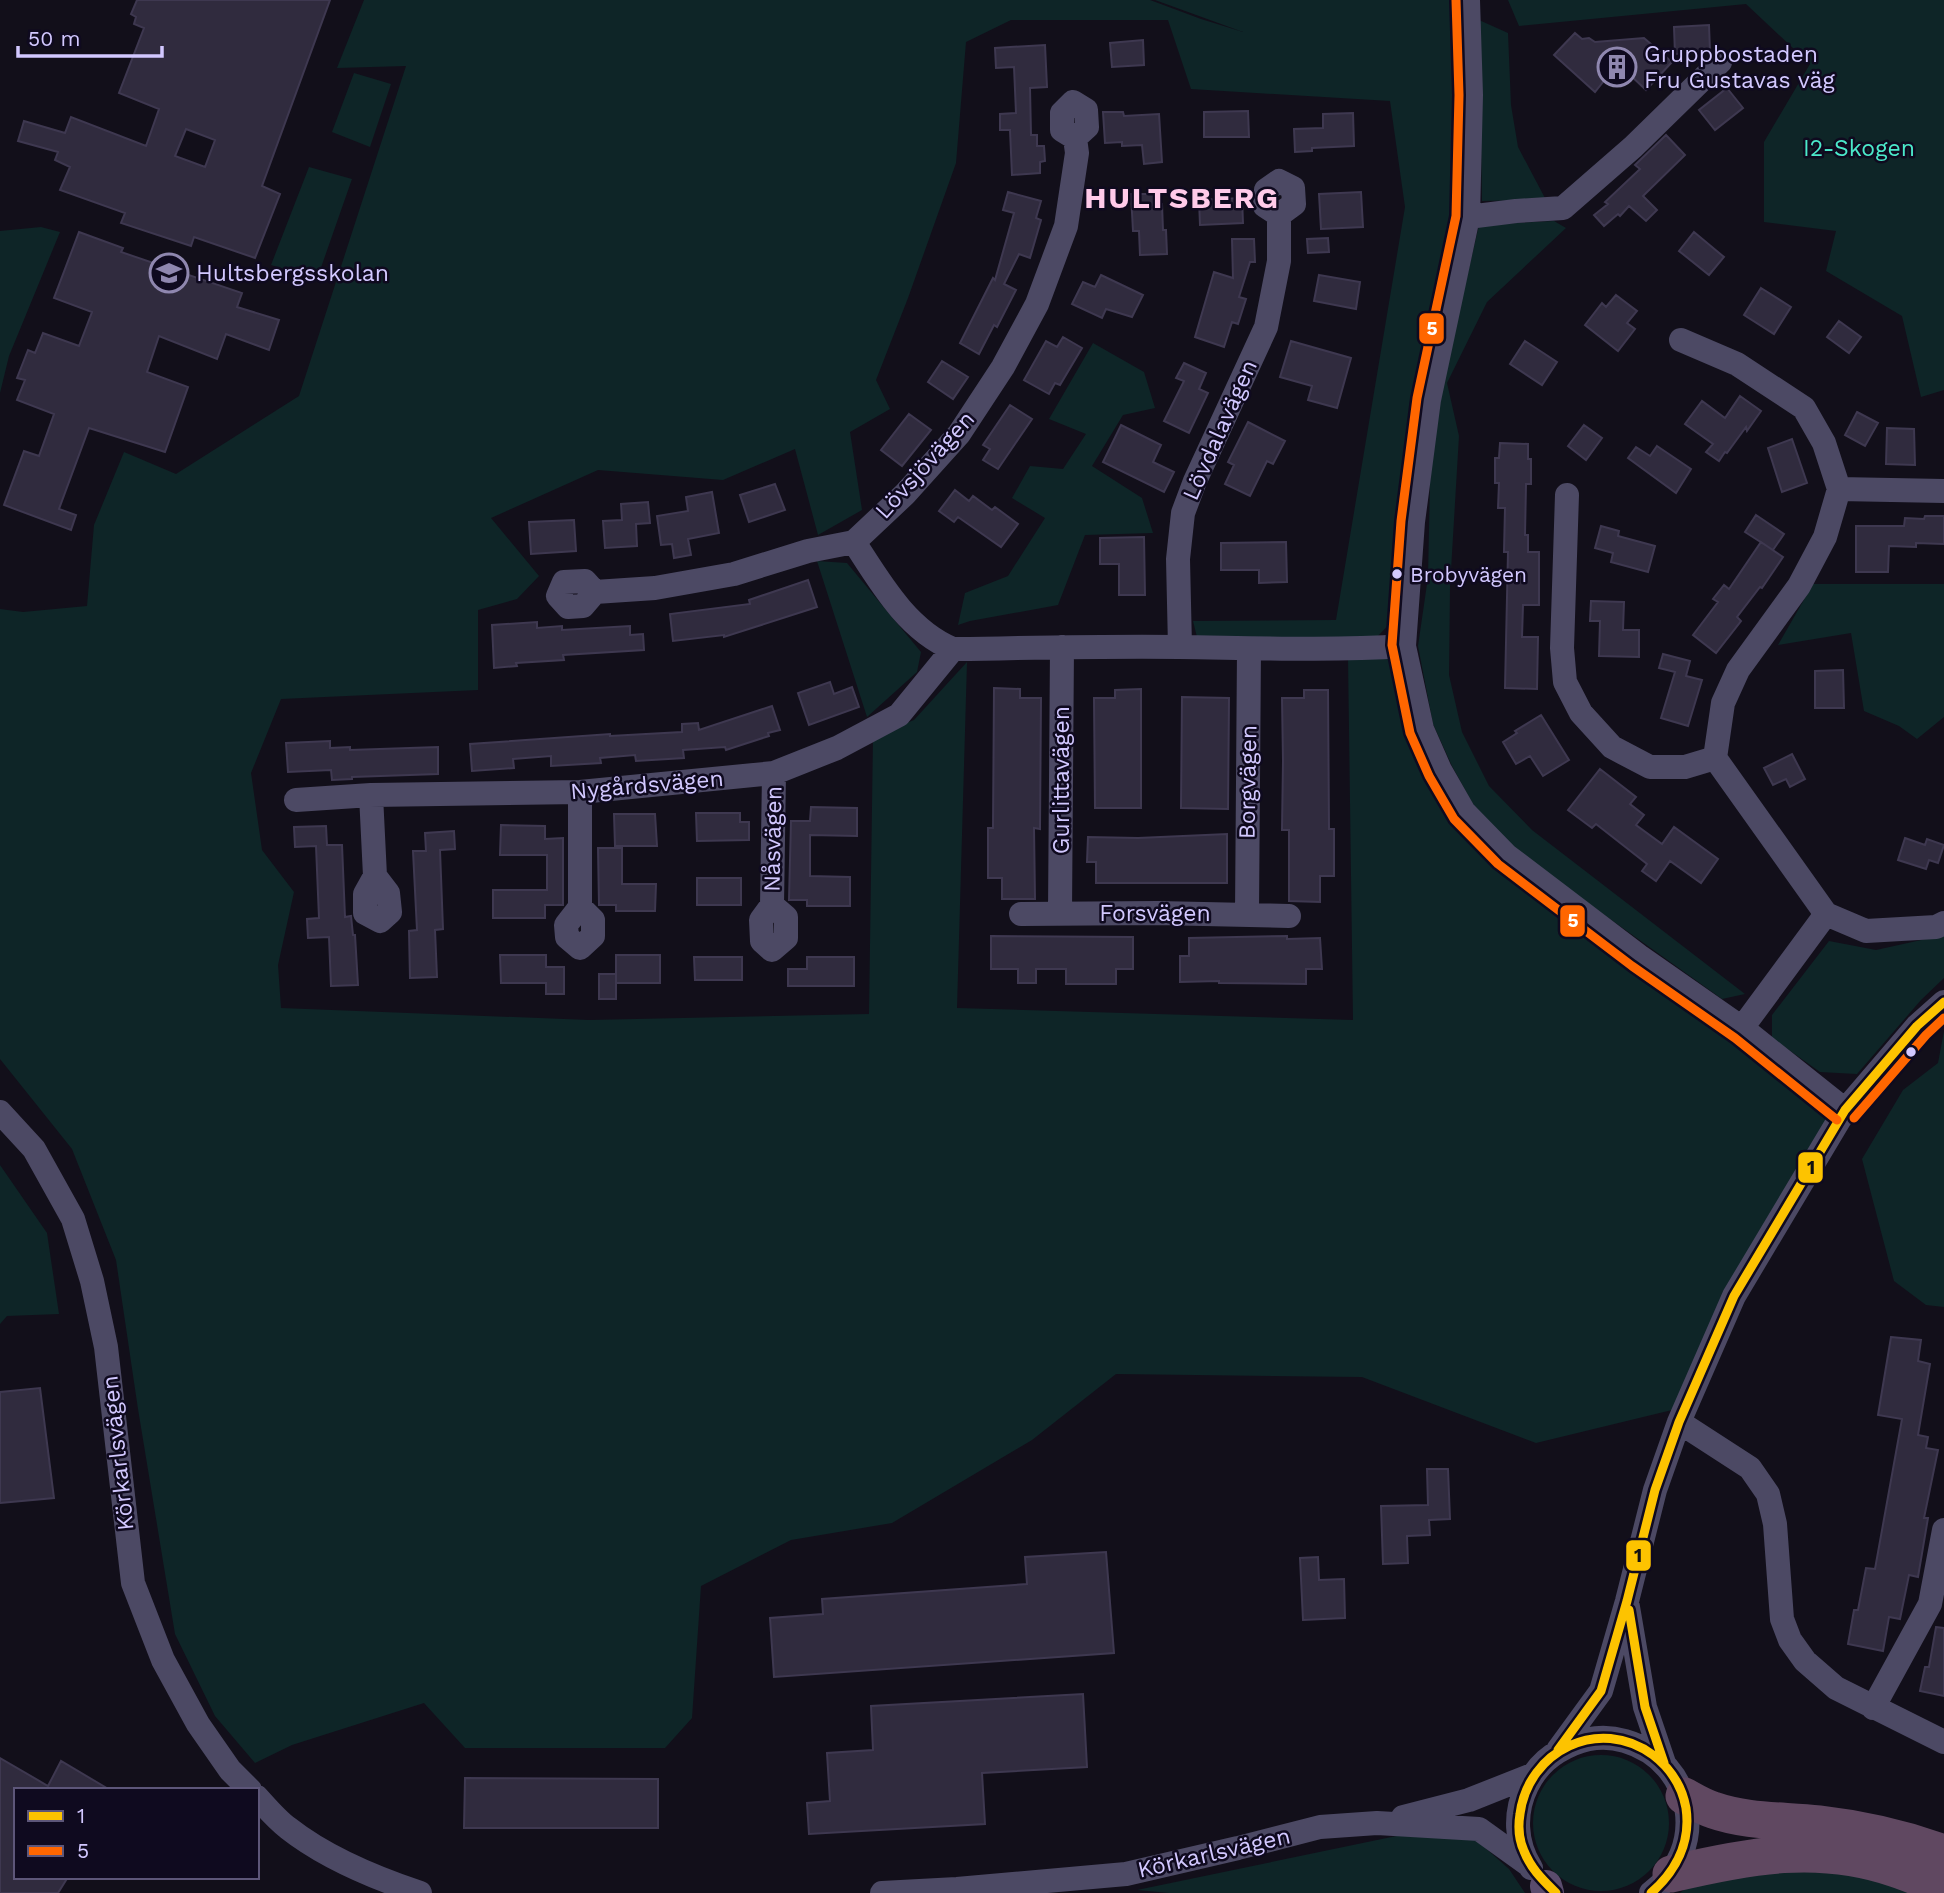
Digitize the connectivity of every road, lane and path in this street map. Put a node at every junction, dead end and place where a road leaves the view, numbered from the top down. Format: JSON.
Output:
{"nodes":[{"id":1,"x":1468,"y":0,"type":"edge"},
{"id":2,"x":1720,"y":62,"type":"dead end"},
{"id":3,"x":1075,"y":138,"type":"dead end"},
{"id":4,"x":1279,"y":215,"type":"dead end"},
{"id":5,"x":1468,"y":217,"type":"junction"},
{"id":6,"x":1681,"y":340,"type":"dead end"},
{"id":7,"x":1839,"y":489,"type":"junction"},
{"id":8,"x":1944,"y":491,"type":"edge"},
{"id":9,"x":1567,"y":495,"type":"dead end"},
{"id":10,"x":854,"y":542,"type":"junction"},
{"id":11,"x":595,"y":592,"type":"dead end"},
{"id":12,"x":1404,"y":646,"type":"junction"},
{"id":13,"x":1062,"y":647,"type":"junction"},
{"id":14,"x":1180,"y":647,"type":"junction"},
{"id":15,"x":953,"y":649,"type":"junction"},
{"id":16,"x":1249,"y":649,"type":"junction"},
{"id":17,"x":1715,"y":758,"type":"junction"},
{"id":18,"x":774,"y":773,"type":"junction"},
{"id":19,"x":580,"y":792,"type":"junction"},
{"id":20,"x":371,"y":795,"type":"junction"},
{"id":21,"x":296,"y":800,"type":"dead end"},
{"id":22,"x":375,"y":876,"type":"dead end"},
{"id":23,"x":772,"y":905,"type":"dead end"},
{"id":24,"x":580,"y":907,"type":"dead end"},
{"id":25,"x":1060,"y":913,"type":"junction"},
{"id":26,"x":1021,"y":914,"type":"dead end"},
{"id":27,"x":1247,"y":914,"type":"junction"},
{"id":28,"x":1826,"y":914,"type":"junction"},
{"id":29,"x":1289,"y":916,"type":"dead end"},
{"id":30,"x":1944,"y":923,"type":"edge"},
{"id":31,"x":1944,"y":1002,"type":"edge"},
{"id":32,"x":1742,"y":1028,"type":"junction"},
{"id":33,"x":1845,"y":1110,"type":"junction"},
{"id":34,"x":0,"y":1112,"type":"edge"},
{"id":35,"x":1679,"y":1422,"type":"junction"},
{"id":36,"x":1944,"y":1530,"type":"edge"},
{"id":37,"x":1627,"y":1601,"type":"junction"},
{"id":38,"x":1873,"y":1708,"type":"junction"},
{"id":39,"x":1944,"y":1742,"type":"edge"},
{"id":40,"x":1558,"y":1750,"type":"junction"},
{"id":41,"x":1664,"y":1763,"type":"junction"},
{"id":42,"x":1532,"y":1775,"type":"junction"},
{"id":43,"x":248,"y":1788,"type":"edge"},
{"id":44,"x":1684,"y":1796,"type":"junction"},
{"id":45,"x":259,"y":1799,"type":"edge"},
{"id":46,"x":1377,"y":1823,"type":"junction"},
{"id":47,"x":1944,"y":1853,"type":"edge"},
{"id":48,"x":1661,"y":1883,"type":"edge"},
{"id":49,"x":1544,"y":1884,"type":"edge"},
{"id":50,"x":420,"y":1893,"type":"edge"},
{"id":51,"x":882,"y":1893,"type":"edge"},
{"id":52,"x":1944,"y":1893,"type":"edge"}],
"edges":[{"from":1,"to":5,"type":"street"},
{"from":2,"to":5,"type":"street"},
{"from":3,"to":10,"type":"street","name":"Lövsjövägen"},
{"from":4,"to":14,"type":"street","name":"Lövdalavägen"},
{"from":5,"to":12,"type":"street"},
{"from":6,"to":7,"type":"street"},
{"from":7,"to":8,"type":"street"},
{"from":7,"to":17,"type":"street"},
{"from":9,"to":17,"type":"street"},
{"from":10,"to":11,"type":"street"},
{"from":10,"to":15,"type":"street"},
{"from":12,"to":16,"type":"street"},
{"from":12,"to":32,"type":"street"},
{"from":13,"to":14,"type":"street"},
{"from":13,"to":15,"type":"street"},
{"from":13,"to":25,"type":"street","name":"Gurlittavägen"},
{"from":14,"to":16,"type":"street"},
{"from":15,"to":18,"type":"street","name":"Nygårdsvägen"},
{"from":16,"to":27,"type":"street","name":"Borgvägen"},
{"from":17,"to":28,"type":"street"},
{"from":18,"to":19,"type":"street","name":"Nygårdsvägen"},
{"from":18,"to":23,"type":"street","name":"Nåsvägen"},
{"from":19,"to":20,"type":"street","name":"Nygårdsvägen"},
{"from":19,"to":24,"type":"street"},
{"from":20,"to":21,"type":"street","name":"Nygårdsvägen"},
{"from":20,"to":22,"type":"street"},
{"from":25,"to":26,"type":"street","name":"Forsvägen"},
{"from":25,"to":27,"type":"street","name":"Forsvägen"},
{"from":27,"to":29,"type":"street","name":"Forsvägen"},
{"from":28,"to":30,"type":"street"},
{"from":28,"to":32,"type":"street"},
{"from":31,"to":33,"type":"street"},
{"from":32,"to":33,"type":"street"},
{"from":33,"to":35,"type":"street"},
{"from":34,"to":43,"type":"street","name":"Körkarlsvägen"},
{"from":35,"to":37,"type":"street"},
{"from":35,"to":38,"type":"street"},
{"from":36,"to":38,"type":"street"},
{"from":37,"to":40,"type":"street"},
{"from":37,"to":41,"type":"street"},
{"from":38,"to":39,"type":"street"},
{"from":40,"to":41,"type":"street"},
{"from":40,"to":42,"type":"street"},
{"from":41,"to":44,"type":"street"},
{"from":42,"to":46,"type":"street","name":"Körkarlsvägen"},
{"from":42,"to":49,"type":"street"},
{"from":44,"to":47,"type":"highway"},
{"from":44,"to":48,"type":"street"},
{"from":45,"to":50,"type":"street"},
{"from":46,"to":49,"type":"street","name":"Körkarlsvägen"},
{"from":46,"to":51,"type":"street","name":"Körkarlsvägen"},
{"from":48,"to":52,"type":"highway"}]}
